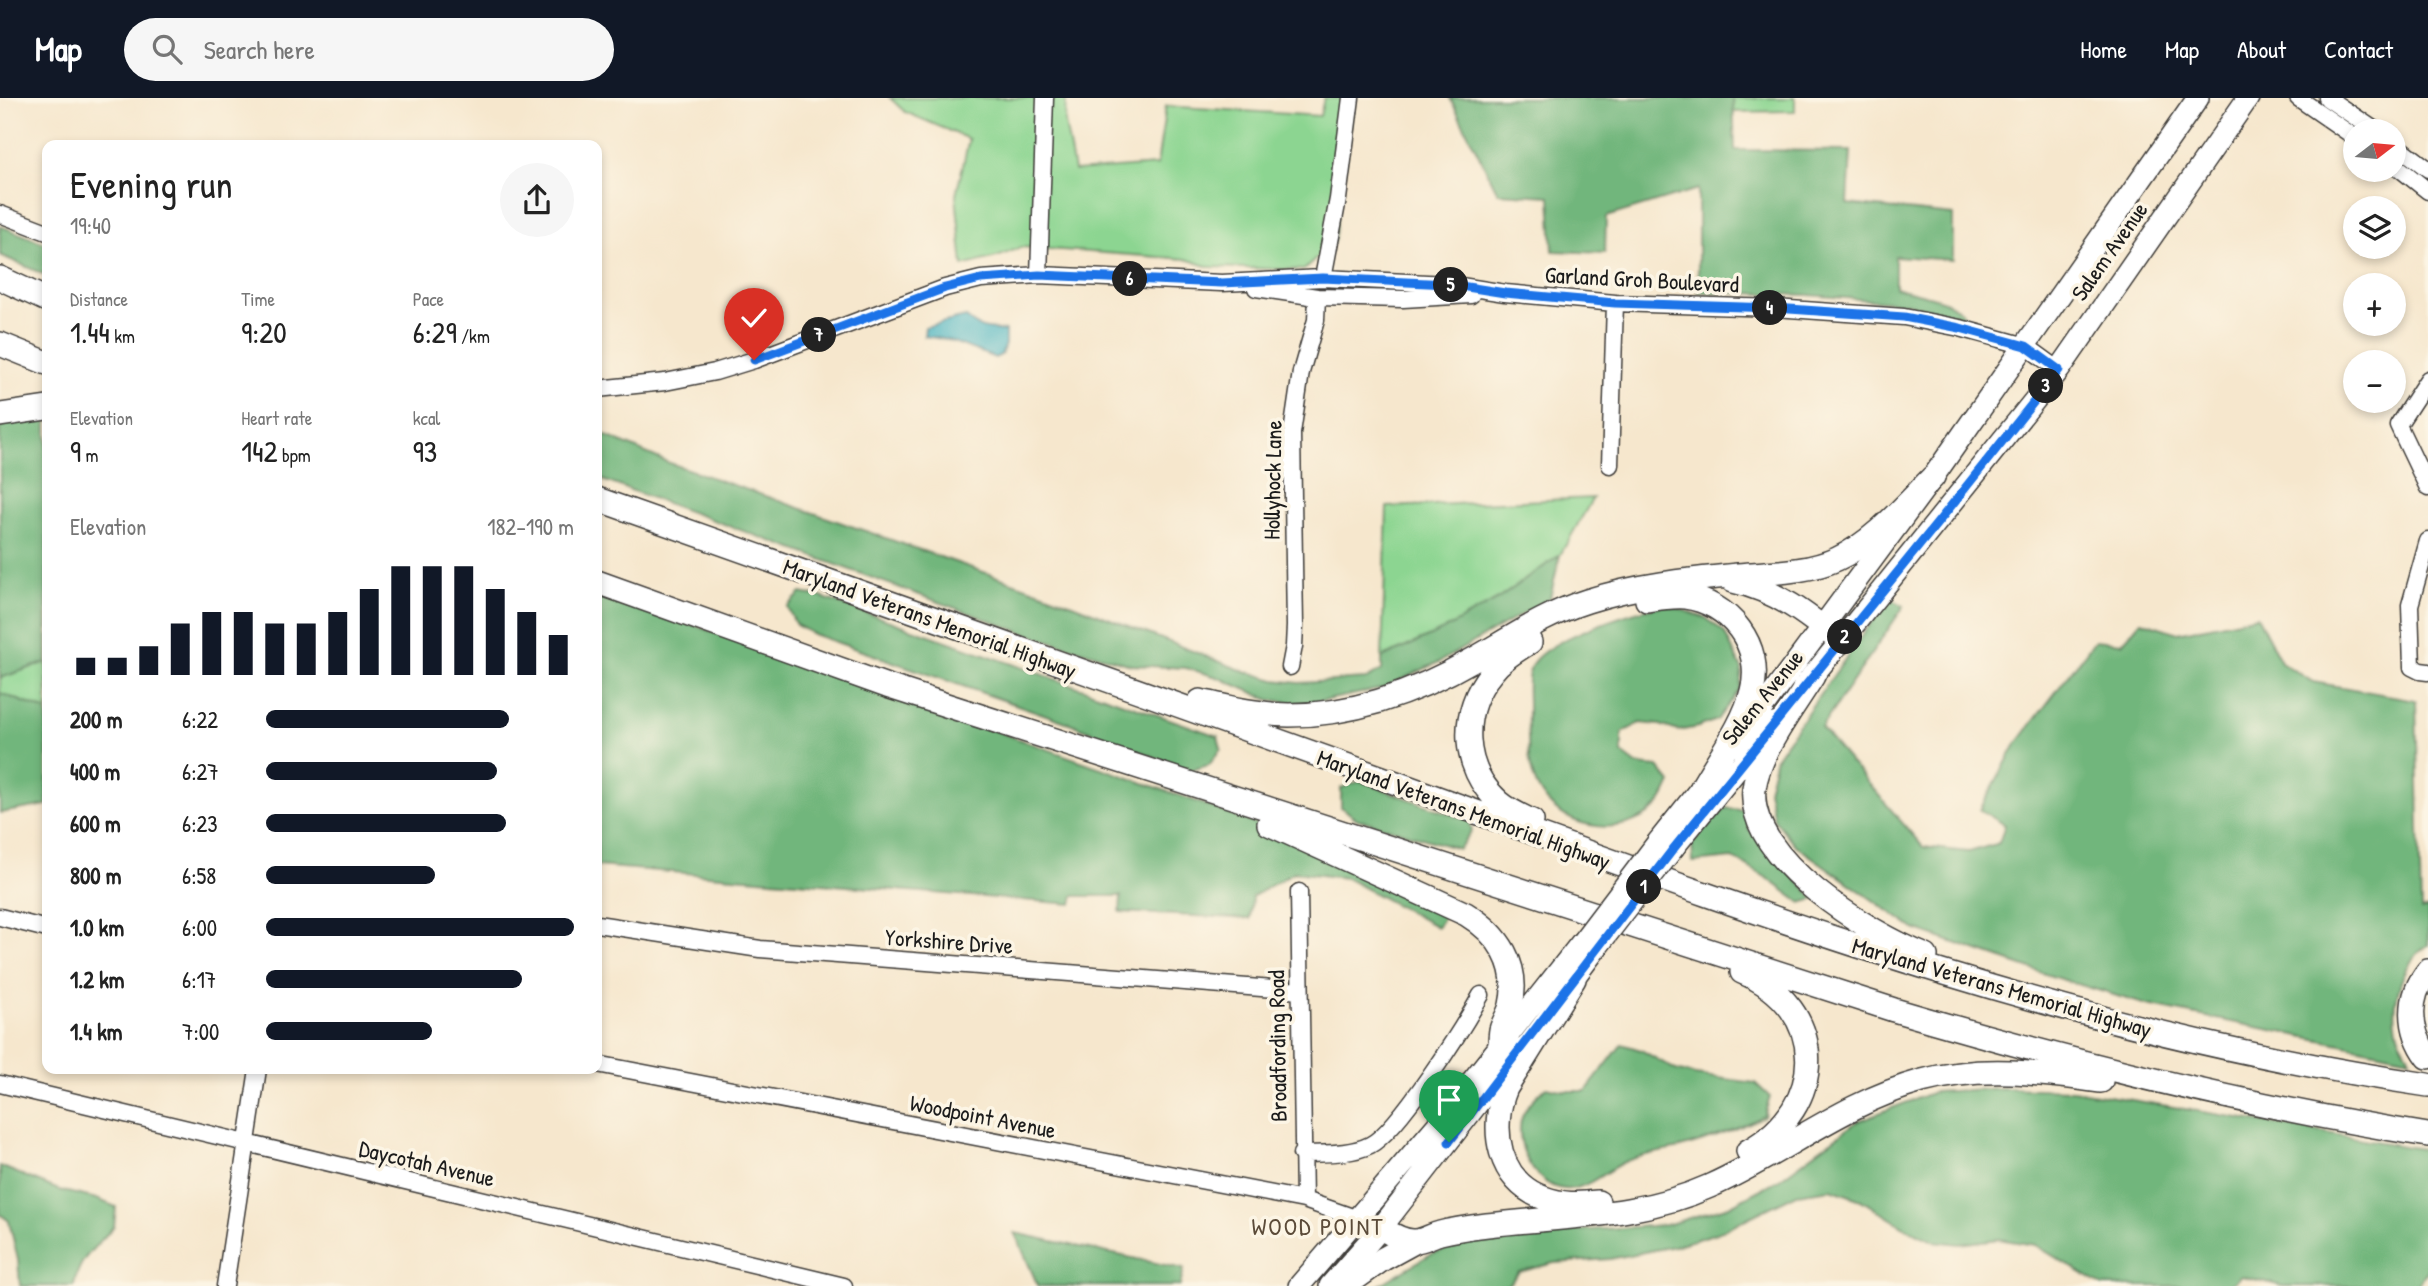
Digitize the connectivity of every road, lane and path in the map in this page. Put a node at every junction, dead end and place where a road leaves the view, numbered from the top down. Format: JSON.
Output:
{"nodes":[{"id":1,"x":1045,"y":98,"type":"edge"},
{"id":2,"x":1351,"y":98,"type":"edge"},
{"id":3,"x":2198,"y":98,"type":"edge"},
{"id":4,"x":2248,"y":98,"type":"edge"},
{"id":5,"x":2298,"y":98,"type":"edge"},
{"id":6,"x":2327,"y":98,"type":"edge"},
{"id":7,"x":2358,"y":119,"type":"edge"},
{"id":8,"x":2343,"y":129,"type":"edge"},
{"id":9,"x":2406,"y":152,"type":"edge"},
{"id":10,"x":2428,"y":169,"type":"edge"},
{"id":11,"x":2406,"y":174,"type":"edge"},
{"id":12,"x":2428,"y":191,"type":"edge"},
{"id":13,"x":0,"y":214,"type":"edge"},
{"id":14,"x":42,"y":230,"type":"edge"},
{"id":15,"x":1039,"y":275,"type":"junction"},
{"id":16,"x":0,"y":278,"type":"edge"},
{"id":17,"x":1323,"y":278,"type":"junction"},
{"id":18,"x":1222,"y":283,"type":"junction"},
{"id":19,"x":0,"y":285,"type":"edge"},
{"id":20,"x":1263,"y":289,"type":"junction"},
{"id":21,"x":1505,"y":293,"type":"junction"},
{"id":22,"x":1317,"y":297,"type":"junction"},
{"id":23,"x":42,"y":299,"type":"edge"},
{"id":24,"x":42,"y":299,"type":"edge"},
{"id":25,"x":1403,"y":299,"type":"junction"},
{"id":26,"x":1615,"y":303,"type":"junction"},
{"id":27,"x":0,"y":344,"type":"edge"},
{"id":28,"x":2026,"y":346,"type":"junction"},
{"id":29,"x":42,"y":361,"type":"edge"},
{"id":30,"x":2059,"y":370,"type":"junction"},
{"id":31,"x":2428,"y":379,"type":"edge"},
{"id":32,"x":602,"y":388,"type":"edge"},
{"id":33,"x":42,"y":409,"type":"edge"},
{"id":34,"x":0,"y":415,"type":"edge"},
{"id":35,"x":1610,"y":465,"type":"dead end"},
{"id":36,"x":1933,"y":477,"type":"junction"},
{"id":37,"x":2428,"y":488,"type":"edge"},
{"id":38,"x":602,"y":501,"type":"edge"},
{"id":39,"x":2428,"y":541,"type":"edge"},
{"id":40,"x":1716,"y":578,"type":"junction"},
{"id":41,"x":602,"y":584,"type":"edge"},
{"id":42,"x":1823,"y":627,"type":"junction"},
{"id":43,"x":1841,"y":642,"type":"junction"},
{"id":44,"x":1031,"y":654,"type":"junction"},
{"id":45,"x":1290,"y":667,"type":"dead end"},
{"id":46,"x":2428,"y":672,"type":"edge"},
{"id":47,"x":1814,"y":676,"type":"junction"},
{"id":48,"x":1148,"y":771,"type":"junction"},
{"id":49,"x":1702,"y":787,"type":"junction"},
{"id":50,"x":1666,"y":845,"type":"junction"},
{"id":51,"x":1626,"y":868,"type":"junction"},
{"id":52,"x":1298,"y":892,"type":"dead end"},
{"id":53,"x":0,"y":917,"type":"edge"},
{"id":54,"x":602,"y":925,"type":"edge"},
{"id":55,"x":42,"y":928,"type":"edge"},
{"id":56,"x":1635,"y":928,"type":"junction"},
{"id":57,"x":1590,"y":944,"type":"junction"},
{"id":58,"x":2428,"y":971,"type":"edge"},
{"id":59,"x":1574,"y":979,"type":"junction"},
{"id":60,"x":1300,"y":991,"type":"junction"},
{"id":61,"x":1480,"y":995,"type":"dead end"},
{"id":62,"x":2049,"y":1005,"type":"junction"},
{"id":63,"x":1500,"y":1047,"type":"junction"},
{"id":64,"x":2428,"y":1057,"type":"edge"},
{"id":65,"x":602,"y":1065,"type":"edge"},
{"id":66,"x":257,"y":1074,"type":"edge"},
{"id":67,"x":0,"y":1084,"type":"edge"},
{"id":68,"x":2428,"y":1085,"type":"edge"},
{"id":69,"x":2223,"y":1097,"type":"junction"},
{"id":70,"x":2428,"y":1135,"type":"edge"},
{"id":71,"x":247,"y":1143,"type":"junction"},
{"id":72,"x":1301,"y":1154,"type":"junction"},
{"id":73,"x":1304,"y":1200,"type":"junction"},
{"id":74,"x":1358,"y":1219,"type":"junction"},
{"id":75,"x":1381,"y":1228,"type":"junction"},
{"id":76,"x":1416,"y":1241,"type":"junction"},
{"id":77,"x":225,"y":1286,"type":"edge"},
{"id":78,"x":844,"y":1286,"type":"edge"},
{"id":79,"x":1299,"y":1286,"type":"edge"},
{"id":80,"x":1330,"y":1286,"type":"edge"},
{"id":81,"x":1345,"y":1286,"type":"edge"}],
"edges":[{"from":1,"to":15,"type":"street"},
{"from":2,"to":17,"type":"street"},
{"from":3,"to":28,"type":"main road","name":"Salem Avenue"},
{"from":4,"to":30,"type":"main road","name":"Salem Avenue"},
{"from":5,"to":8,"type":"street"},
{"from":6,"to":7,"type":"street"},
{"from":9,"to":10,"type":"street"},
{"from":11,"to":12,"type":"street"},
{"from":13,"to":14,"type":"street"},
{"from":15,"to":18,"type":"street","name":"Garland Groh Boulevard"},
{"from":15,"to":32,"type":"street","name":"Garland Groh Boulevard"},
{"from":16,"to":23,"type":"highway"},
{"from":17,"to":18,"type":"street","name":"Garland Groh Boulevard"},
{"from":17,"to":20,"type":"street"},
{"from":17,"to":21,"type":"street","name":"Garland Groh Boulevard"},
{"from":17,"to":25,"type":"street"},
{"from":18,"to":20,"type":"street","name":"Garland Groh Boulevard"},
{"from":19,"to":24,"type":"highway"},
{"from":20,"to":22,"type":"street","name":"Garland Groh Boulevard"},
{"from":21,"to":25,"type":"street","name":"Garland Groh Boulevard"},
{"from":21,"to":26,"type":"street","name":"Garland Groh Boulevard"},
{"from":22,"to":25,"type":"street","name":"Garland Groh Boulevard"},
{"from":22,"to":45,"type":"street","name":"Hollyhock Lane"},
{"from":26,"to":28,"type":"street","name":"Garland Groh Boulevard"},
{"from":26,"to":35,"type":"street"},
{"from":27,"to":29,"type":"highway"},
{"from":28,"to":30,"type":"street","name":"Garland Groh Boulevard"},
{"from":28,"to":36,"type":"main road","name":"Salem Avenue"},
{"from":30,"to":43,"type":"main road","name":"Salem Avenue"},
{"from":31,"to":37,"type":"street"},
{"from":33,"to":34,"type":"highway"},
{"from":36,"to":40,"type":"highway"},
{"from":36,"to":42,"type":"main road","name":"Salem Avenue"},
{"from":38,"to":44,"type":"highway","name":"Maryland Veterans Memorial Highway"},
{"from":39,"to":46,"type":"street"},
{"from":40,"to":42,"type":"highway"},
{"from":40,"to":44,"type":"highway"},
{"from":41,"to":48,"type":"highway"},
{"from":42,"to":43,"type":"highway"},
{"from":42,"to":49,"type":"main road","name":"Salem Avenue"},
{"from":43,"to":47,"type":"main road","name":"Salem Avenue"},
{"from":44,"to":51,"type":"highway","name":"Maryland Veterans Memorial Highway"},
{"from":47,"to":50,"type":"main road","name":"Salem Avenue"},
{"from":47,"to":62,"type":"highway"},
{"from":48,"to":56,"type":"highway"},
{"from":48,"to":63,"type":"highway"},
{"from":49,"to":50,"type":"main road","name":"Salem Avenue"},
{"from":49,"to":51,"type":"highway"},
{"from":50,"to":57,"type":"main road","name":"Salem Avenue","bridge":true},
{"from":51,"to":62,"type":"highway","name":"Maryland Veterans Memorial Highway"},
{"from":52,"to":60,"type":"street","name":"Broadfording Road"},
{"from":53,"to":55,"type":"street"},
{"from":54,"to":60,"type":"street","name":"Yorkshire Drive"},
{"from":56,"to":59,"type":"highway"},
{"from":56,"to":69,"type":"highway"},
{"from":57,"to":59,"type":"main road","name":"Salem Avenue"},
{"from":57,"to":63,"type":"main road","name":"Salem Avenue"},
{"from":58,"to":64,"type":"highway"},
{"from":59,"to":75,"type":"main road","name":"Salem Avenue"},
{"from":60,"to":72,"type":"street","name":"Broadfording Road"},
{"from":61,"to":72,"type":"street"},
{"from":62,"to":68,"type":"highway","name":"Maryland Veterans Memorial Highway"},
{"from":63,"to":74,"type":"main road","name":"Salem Avenue"},
{"from":65,"to":73,"type":"street","name":"Woodpoint Avenue"},
{"from":66,"to":71,"type":"street"},
{"from":67,"to":71,"type":"street","name":"Daycotah Avenue"},
{"from":69,"to":70,"type":"highway"},
{"from":69,"to":76,"type":"highway"},
{"from":71,"to":77,"type":"street"},
{"from":71,"to":78,"type":"street","name":"Daycotah Avenue"},
{"from":72,"to":73,"type":"street","name":"Broadfording Road"},
{"from":73,"to":74,"type":"street","name":"Woodpoint Avenue"},
{"from":74,"to":75,"type":"main road"},
{"from":74,"to":79,"type":"main road","name":"Salem Avenue"},
{"from":75,"to":76,"type":"highway"},
{"from":75,"to":80,"type":"main road","name":"Salem Avenue"},
{"from":76,"to":81,"type":"highway"}]}
